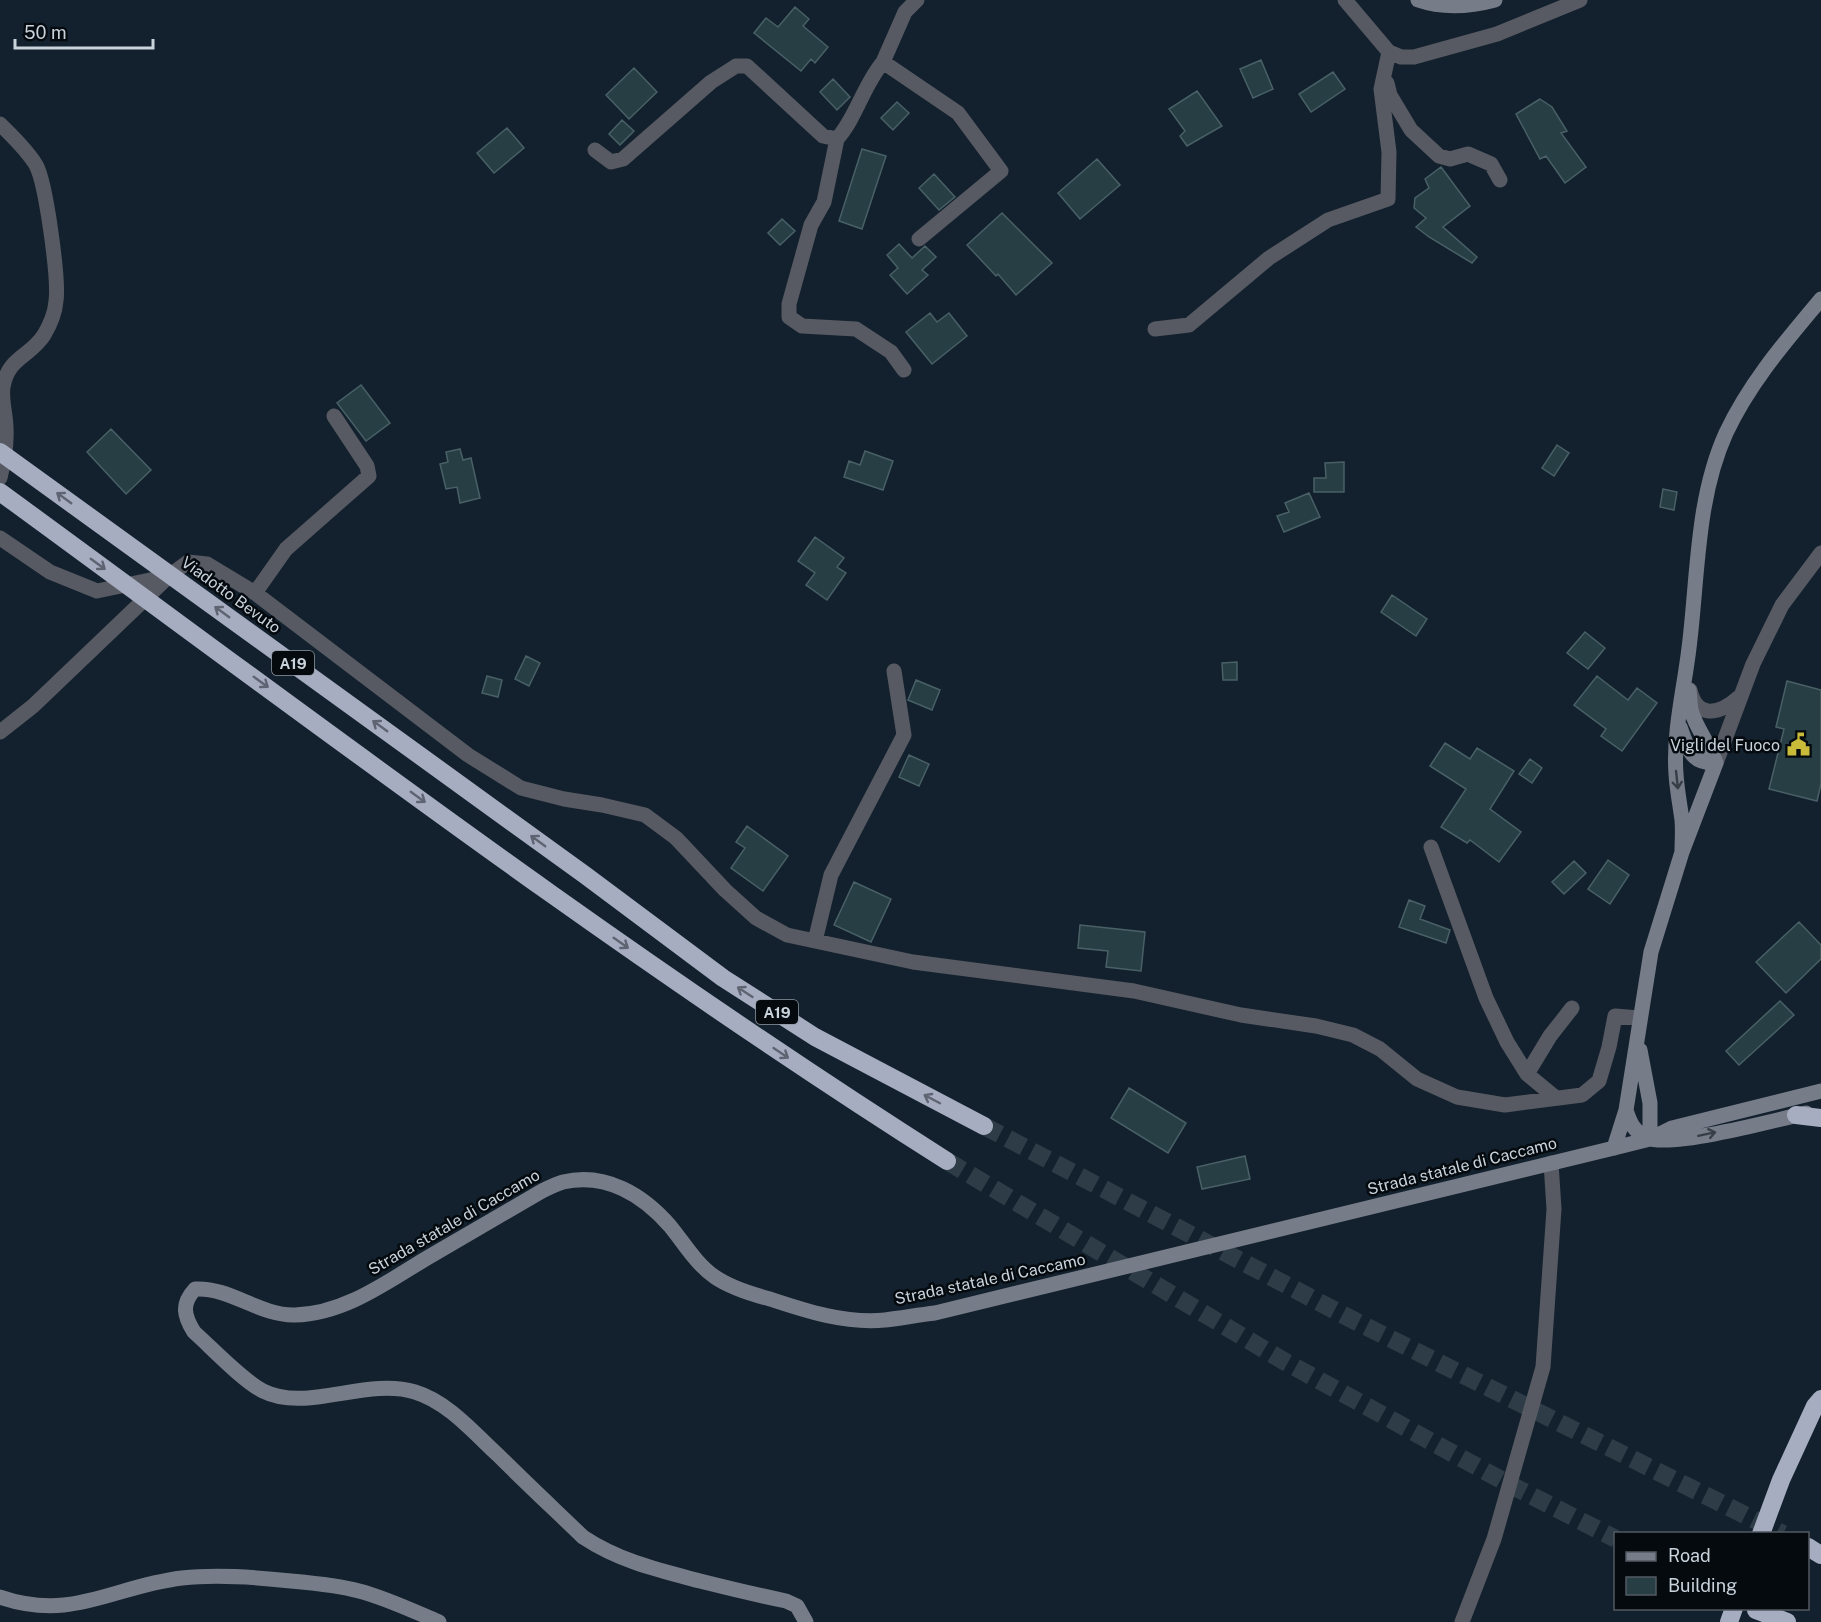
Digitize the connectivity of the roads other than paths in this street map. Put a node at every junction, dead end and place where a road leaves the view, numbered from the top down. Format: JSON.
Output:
{"nodes":[{"id":1,"x":917,"y":0,"type":"edge"},
{"id":2,"x":1345,"y":0,"type":"edge"},
{"id":3,"x":1418,"y":0,"type":"edge"},
{"id":4,"x":1495,"y":0,"type":"edge"},
{"id":5,"x":1580,"y":0,"type":"edge"},
{"id":6,"x":1389,"y":52,"type":"junction"},
{"id":7,"x":883,"y":62,"type":"junction"},
{"id":8,"x":1385,"y":78,"type":"junction"},
{"id":9,"x":0,"y":124,"type":"edge"},
{"id":10,"x":837,"y":139,"type":"junction"},
{"id":11,"x":595,"y":150,"type":"dead end"},
{"id":12,"x":1500,"y":180,"type":"dead end"},
{"id":13,"x":919,"y":239,"type":"dead end"},
{"id":14,"x":1821,"y":299,"type":"edge"},
{"id":15,"x":1155,"y":329,"type":"dead end"},
{"id":16,"x":904,"y":370,"type":"dead end"},
{"id":17,"x":334,"y":416,"type":"dead end"},
{"id":18,"x":0,"y":452,"type":"edge"},
{"id":19,"x":0,"y":478,"type":"edge"},
{"id":20,"x":0,"y":492,"type":"edge"},
{"id":21,"x":0,"y":538,"type":"edge"},
{"id":22,"x":1821,"y":552,"type":"edge"},
{"id":23,"x":169,"y":576,"type":"junction"},
{"id":24,"x":255,"y":593,"type":"junction"},
{"id":25,"x":1689,"y":648,"type":"junction"},
{"id":26,"x":894,"y":671,"type":"dead end"},
{"id":27,"x":1689,"y":688,"type":"junction"},
{"id":28,"x":1739,"y":697,"type":"junction"},
{"id":29,"x":1678,"y":722,"type":"junction"},
{"id":30,"x":0,"y":732,"type":"edge"},
{"id":31,"x":1716,"y":764,"type":"junction"},
{"id":32,"x":1431,"y":847,"type":"dead end"},
{"id":33,"x":1682,"y":852,"type":"junction"},
{"id":34,"x":815,"y":941,"type":"junction"},
{"id":35,"x":1572,"y":1008,"type":"dead end"},
{"id":36,"x":1639,"y":1018,"type":"junction"},
{"id":37,"x":1638,"y":1037,"type":"junction"},
{"id":38,"x":1527,"y":1074,"type":"junction"},
{"id":39,"x":1821,"y":1091,"type":"edge"},
{"id":40,"x":1556,"y":1098,"type":"junction"},
{"id":41,"x":1650,"y":1103,"type":"junction"},
{"id":42,"x":1821,"y":1109,"type":"edge"},
{"id":43,"x":1626,"y":1110,"type":"junction"},
{"id":44,"x":1796,"y":1115,"type":"junction"},
{"id":45,"x":1821,"y":1118,"type":"edge"},
{"id":46,"x":984,"y":1126,"type":"tunnel mouth"},
{"id":47,"x":1672,"y":1128,"type":"junction"},
{"id":48,"x":1650,"y":1139,"type":"junction"},
{"id":49,"x":1614,"y":1148,"type":"junction"},
{"id":50,"x":947,"y":1161,"type":"tunnel mouth"},
{"id":51,"x":1551,"y":1163,"type":"junction"},
{"id":52,"x":1821,"y":1399,"type":"edge"},
{"id":53,"x":1761,"y":1532,"type":"edge"},
{"id":54,"x":0,"y":1597,"type":"edge"},
{"id":55,"x":1756,"y":1610,"type":"dead end"},
{"id":56,"x":439,"y":1622,"type":"edge"},
{"id":57,"x":806,"y":1622,"type":"edge"},
{"id":58,"x":1462,"y":1622,"type":"edge"},
{"id":59,"x":1787,"y":1622,"type":"edge"}],
"edges":[{"from":1,"to":7,"type":"street"},
{"from":2,"to":6,"type":"street"},
{"from":3,"to":4,"type":"main road"},
{"from":5,"to":6,"type":"street"},
{"from":6,"to":8,"type":"street"},
{"from":7,"to":10,"type":"street"},
{"from":7,"to":13,"type":"street"},
{"from":8,"to":12,"type":"street"},
{"from":8,"to":15,"type":"street"},
{"from":9,"to":19,"type":"street"},
{"from":10,"to":11,"type":"street"},
{"from":10,"to":16,"type":"street"},
{"from":14,"to":25,"type":"main road"},
{"from":17,"to":24,"type":"street"},
{"from":46,"to":18,"type":"highway","name":"Viadotto Bevuto","number":"A19","one_way":true},
{"from":20,"to":50,"type":"highway","number":"A19","one_way":true},
{"from":21,"to":23,"type":"street"},
{"from":22,"to":28,"type":"street"},
{"from":23,"to":24,"type":"street"},
{"from":23,"to":30,"type":"street"},
{"from":24,"to":34,"type":"street"},
{"from":25,"to":27,"type":"main road"},
{"from":25,"to":29,"type":"main road"},
{"from":26,"to":34,"type":"street"},
{"from":27,"to":28,"type":"street"},
{"from":27,"to":31,"type":"main road"},
{"from":28,"to":31,"type":"street"},
{"from":29,"to":31,"type":"main road"},
{"from":29,"to":33,"type":"main road","one_way":true},
{"from":31,"to":33,"type":"main road"},
{"from":32,"to":38,"type":"street"},
{"from":33,"to":36,"type":"main road"},
{"from":34,"to":40,"type":"street"},
{"from":35,"to":38,"type":"street"},
{"from":36,"to":37,"type":"main road"},
{"from":36,"to":40,"type":"street"},
{"from":37,"to":41,"type":"main road"},
{"from":37,"to":43,"type":"main road"},
{"from":38,"to":40,"type":"street"},
{"from":39,"to":47,"type":"main road","name":"Strada statale di Caccamo"},
{"from":41,"to":47,"type":"main road"},
{"from":41,"to":48,"type":"main road"},
{"from":42,"to":44,"type":"main road","name":"Strada statale di Caccamo"},
{"from":43,"to":48,"type":"main road"},
{"from":43,"to":49,"type":"main road"},
{"from":44,"to":45,"type":"highway"},
{"from":48,"to":44,"type":"main road","name":"Strada statale di Caccamo","one_way":true},
{"from":47,"to":48,"type":"main road","name":"Strada statale di Caccamo"},
{"from":48,"to":49,"type":"main road","name":"Strada statale di Caccamo"},
{"from":49,"to":51,"type":"main road","name":"Strada statale di Caccamo"},
{"from":51,"to":57,"type":"main road","name":"Strada statale di Caccamo"},
{"from":51,"to":58,"type":"street"},
{"from":52,"to":53,"type":"highway"},
{"from":54,"to":56,"type":"main road"},
{"from":55,"to":59,"type":"highway"}]}
